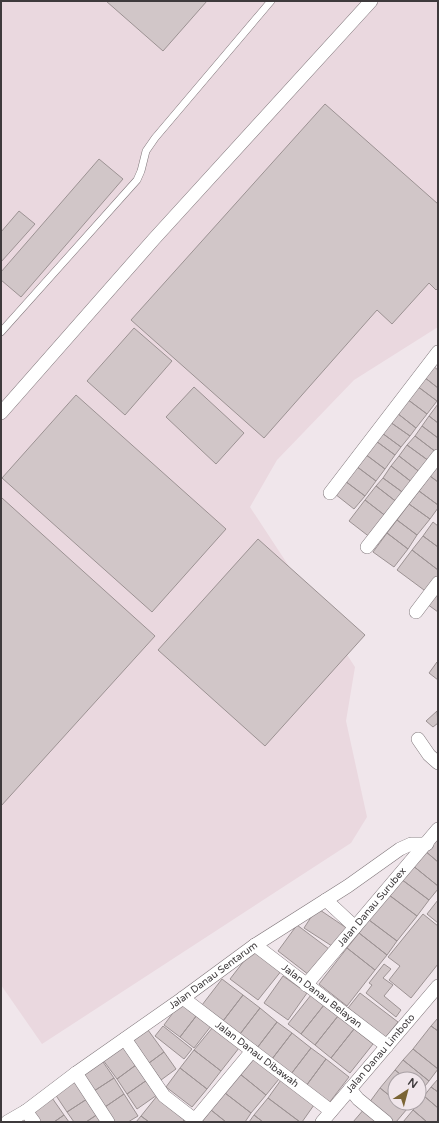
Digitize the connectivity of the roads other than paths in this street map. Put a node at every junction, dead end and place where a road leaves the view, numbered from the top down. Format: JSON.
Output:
{"nodes":[{"id":1,"x":272,"y":1,"type":"edge"},
{"id":2,"x":371,"y":1,"type":"edge"},
{"id":3,"x":1,"y":332,"type":"edge"},
{"id":4,"x":437,"y":353,"type":"edge"},
{"id":5,"x":1,"y":413,"type":"edge"},
{"id":6,"x":438,"y":456,"type":"edge"},
{"id":7,"x":330,"y":492,"type":"dead end"},
{"id":8,"x":367,"y":547,"type":"dead end"},
{"id":9,"x":438,"y":583,"type":"edge"},
{"id":10,"x":416,"y":612,"type":"dead end"},
{"id":11,"x":418,"y":739,"type":"dead end"},
{"id":12,"x":438,"y":763,"type":"edge"},
{"id":13,"x":438,"y":830,"type":"edge"},
{"id":14,"x":426,"y":844,"type":"junction"},
{"id":15,"x":326,"y":900,"type":"junction"},
{"id":16,"x":354,"y":927,"type":"junction"},
{"id":17,"x":255,"y":945,"type":"junction"},
{"id":18,"x":306,"y":985,"type":"junction"},
{"id":19,"x":438,"y":986,"type":"edge"},
{"id":20,"x":184,"y":998,"type":"junction"},
{"id":21,"x":125,"y":1039,"type":"junction"},
{"id":22,"x":387,"y":1046,"type":"junction"},
{"id":23,"x":252,"y":1051,"type":"junction"},
{"id":24,"x":76,"y":1073,"type":"junction"},
{"id":25,"x":350,"y":1089,"type":"junction"},
{"id":26,"x":26,"y":1111,"type":"junction"},
{"id":27,"x":330,"y":1111,"type":"junction"},
{"id":28,"x":194,"y":1121,"type":"edge"},
{"id":29,"x":7,"y":1122,"type":"edge"},
{"id":30,"x":34,"y":1122,"type":"edge"},
{"id":31,"x":108,"y":1122,"type":"edge"},
{"id":32,"x":322,"y":1122,"type":"edge"},
{"id":33,"x":386,"y":1122,"type":"edge"}],
"edges":[{"from":1,"to":3,"type":"lane"},
{"from":2,"to":5,"type":"street"},
{"from":4,"to":7,"type":"street"},
{"from":6,"to":8,"type":"street"},
{"from":9,"to":10,"type":"street"},
{"from":11,"to":12,"type":"street"},
{"from":13,"to":14,"type":"street","name":"Jalan Danau Surubex"},
{"from":14,"to":15,"type":"street","name":"Jalan Danau Sentarum"},
{"from":14,"to":16,"type":"street","name":"Jalan Danau Surubex"},
{"from":15,"to":16,"type":"street"},
{"from":15,"to":17,"type":"street","name":"Jalan Danau Sentarum"},
{"from":16,"to":18,"type":"street","name":"Jalan Danau Surubex"},
{"from":17,"to":18,"type":"street","name":"Jalan Danau Belayan"},
{"from":17,"to":20,"type":"street","name":"Jalan Danau Sentarum"},
{"from":18,"to":22,"type":"street","name":"Jalan Danau Belayan"},
{"from":19,"to":22,"type":"street","name":"Jalan Danau Limboto"},
{"from":20,"to":21,"type":"street","name":"Jalan Danau Sentarum"},
{"from":20,"to":23,"type":"street","name":"Jalan Danau Dibawah"},
{"from":21,"to":24,"type":"street","name":"Jalan Danau Sentarum"},
{"from":21,"to":28,"type":"street"},
{"from":22,"to":25,"type":"street","name":"Jalan Danau Limboto"},
{"from":23,"to":27,"type":"street","name":"Jalan Danau Dibawah"},
{"from":23,"to":28,"type":"street"},
{"from":24,"to":26,"type":"street","name":"Jalan Danau Sentarum"},
{"from":24,"to":31,"type":"street"},
{"from":25,"to":27,"type":"street","name":"Jalan Danau Limboto"},
{"from":25,"to":33,"type":"street"},
{"from":26,"to":29,"type":"street","name":"Jalan Danau Sentarum"},
{"from":26,"to":30,"type":"street"},
{"from":27,"to":32,"type":"street","name":"Jalan Danau Limboto"}]}
